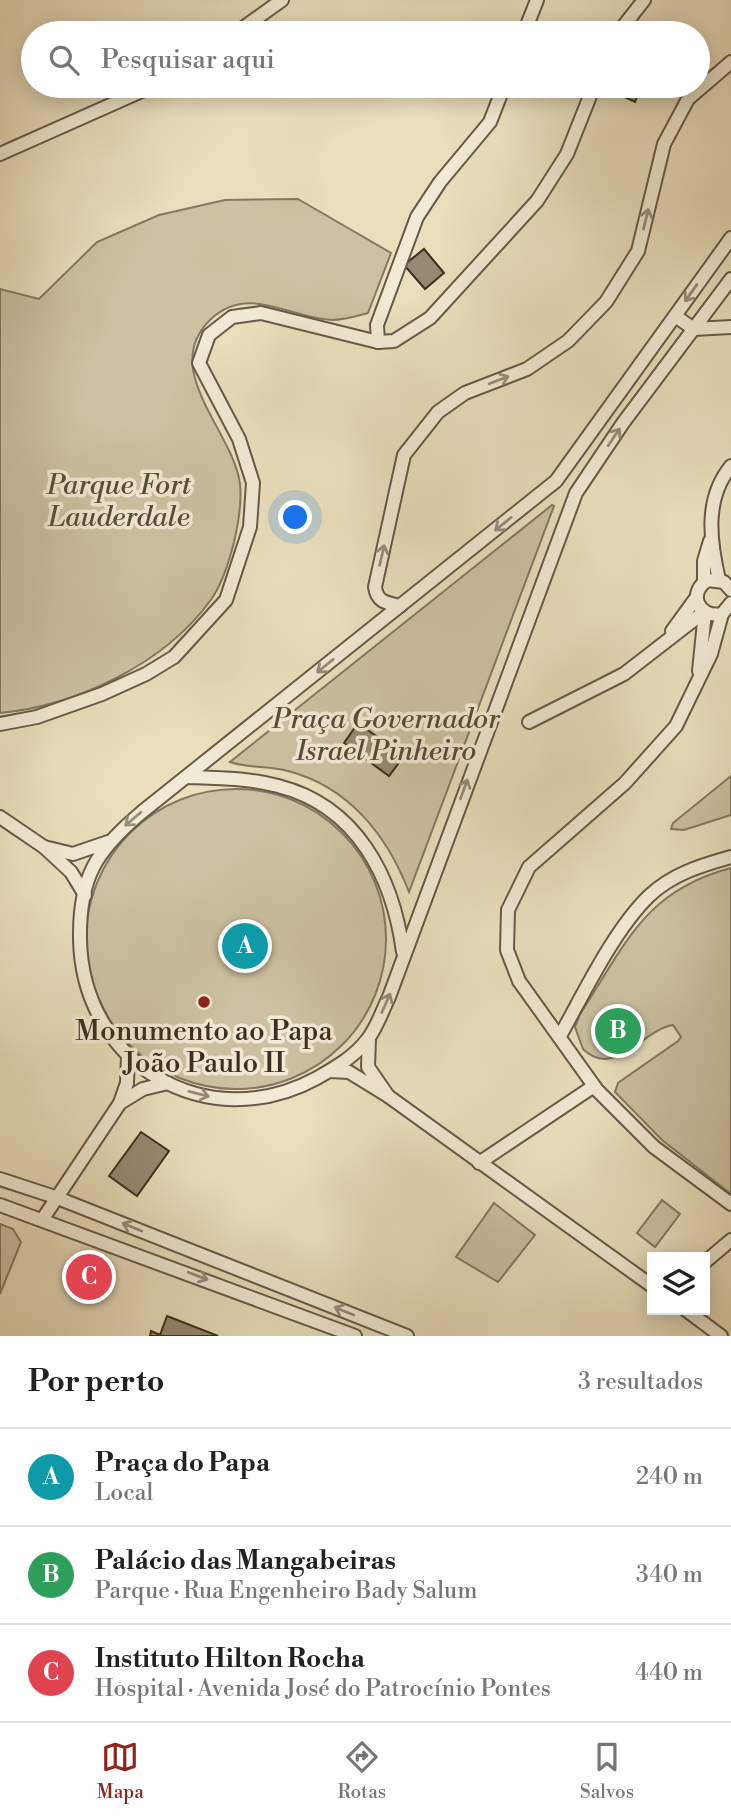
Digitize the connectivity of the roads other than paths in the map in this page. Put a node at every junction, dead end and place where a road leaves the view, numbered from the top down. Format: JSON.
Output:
{"nodes":[{"id":1,"x":282,"y":0,"type":"edge"},
{"id":2,"x":537,"y":0,"type":"edge"},
{"id":3,"x":644,"y":0,"type":"edge"},
{"id":4,"x":253,"y":21,"type":"edge"},
{"id":5,"x":529,"y":21,"type":"edge"},
{"id":6,"x":627,"y":21,"type":"edge"},
{"id":7,"x":731,"y":62,"type":"edge"},
{"id":8,"x":710,"y":80,"type":"edge"},
{"id":9,"x":126,"y":98,"type":"edge"},
{"id":10,"x":500,"y":98,"type":"edge"},
{"id":11,"x":589,"y":98,"type":"edge"},
{"id":12,"x":689,"y":98,"type":"edge"},
{"id":13,"x":0,"y":153,"type":"edge"},
{"id":14,"x":731,"y":238,"type":"edge"},
{"id":15,"x":710,"y":267,"type":"junction"},
{"id":16,"x":730,"y":282,"type":"edge"},
{"id":17,"x":675,"y":316,"type":"junction"},
{"id":18,"x":730,"y":326,"type":"edge"},
{"id":19,"x":694,"y":329,"type":"junction"},
{"id":20,"x":378,"y":342,"type":"junction"},
{"id":21,"x":731,"y":466,"type":"edge"},
{"id":22,"x":556,"y":481,"type":"junction"},
{"id":23,"x":576,"y":493,"type":"junction"},
{"id":24,"x":710,"y":541,"type":"junction"},
{"id":25,"x":704,"y":582,"type":"junction"},
{"id":26,"x":726,"y":582,"type":"edge"},
{"id":27,"x":696,"y":598,"type":"junction"},
{"id":28,"x":731,"y":603,"type":"edge"},
{"id":29,"x":400,"y":606,"type":"junction"},
{"id":30,"x":705,"y":612,"type":"junction"},
{"id":31,"x":722,"y":614,"type":"junction"},
{"id":32,"x":662,"y":646,"type":"junction"},
{"id":33,"x":698,"y":681,"type":"junction"},
{"id":34,"x":528,"y":722,"type":"dead end"},
{"id":35,"x":0,"y":724,"type":"edge"},
{"id":36,"x":187,"y":776,"type":"junction"},
{"id":37,"x":0,"y":817,"type":"edge"},
{"id":38,"x":108,"y":842,"type":"junction"},
{"id":39,"x":44,"y":847,"type":"junction"},
{"id":40,"x":731,"y":857,"type":"edge"},
{"id":41,"x":85,"y":895,"type":"junction"},
{"id":42,"x":404,"y":956,"type":"junction"},
{"id":43,"x":560,"y":1036,"type":"junction"},
{"id":44,"x":369,"y":1038,"type":"junction"},
{"id":45,"x":128,"y":1056,"type":"junction"},
{"id":46,"x":330,"y":1071,"type":"junction"},
{"id":47,"x":168,"y":1083,"type":"junction"},
{"id":48,"x":594,"y":1086,"type":"junction"},
{"id":49,"x":388,"y":1096,"type":"junction"},
{"id":50,"x":120,"y":1103,"type":"junction"},
{"id":51,"x":479,"y":1163,"type":"junction"},
{"id":52,"x":0,"y":1179,"type":"edge"},
{"id":53,"x":55,"y":1197,"type":"junction"},
{"id":54,"x":0,"y":1205,"type":"edge"},
{"id":55,"x":731,"y":1205,"type":"edge"},
{"id":56,"x":42,"y":1220,"type":"junction"},
{"id":57,"x":731,"y":1240,"type":"edge"},
{"id":58,"x":710,"y":1258,"type":"edge"},
{"id":59,"x":647,"y":1282,"type":"edge"},
{"id":60,"x":693,"y":1315,"type":"edge"},
{"id":61,"x":355,"y":1336,"type":"edge"},
{"id":62,"x":407,"y":1336,"type":"edge"},
{"id":63,"x":722,"y":1336,"type":"edge"}],
"edges":[{"from":1,"to":4,"type":"street"},
{"from":2,"to":5,"type":"street"},
{"from":3,"to":6,"type":"street"},
{"from":8,"to":7,"type":"street","one_way":true},
{"from":9,"to":13,"type":"street"},
{"from":10,"to":20,"type":"street"},
{"from":11,"to":20,"type":"street"},
{"from":29,"to":12,"type":"street","one_way":true},
{"from":14,"to":15,"type":"street"},
{"from":15,"to":16,"type":"street"},
{"from":15,"to":17,"type":"street","one_way":true},
{"from":16,"to":19,"type":"street"},
{"from":17,"to":19,"type":"street"},
{"from":17,"to":22,"type":"street"},
{"from":18,"to":19,"type":"street"},
{"from":23,"to":19,"type":"street","one_way":true},
{"from":20,"to":35,"type":"street"},
{"from":21,"to":24,"type":"street"},
{"from":22,"to":23,"type":"street"},
{"from":22,"to":29,"type":"street","one_way":true},
{"from":42,"to":23,"type":"street","one_way":true},
{"from":24,"to":25,"type":"street"},
{"from":24,"to":26,"type":"street"},
{"from":25,"to":26,"type":"street"},
{"from":25,"to":27,"type":"street"},
{"from":27,"to":30,"type":"street"},
{"from":27,"to":32,"type":"street"},
{"from":28,"to":31,"type":"street"},
{"from":29,"to":36,"type":"street","one_way":true},
{"from":30,"to":31,"type":"street"},
{"from":30,"to":32,"type":"street"},
{"from":30,"to":33,"type":"street"},
{"from":31,"to":33,"type":"street"},
{"from":32,"to":34,"type":"street"},
{"from":33,"to":43,"type":"street"},
{"from":36,"to":38,"type":"street","one_way":true},
{"from":36,"to":42,"type":"street"},
{"from":37,"to":39,"type":"street"},
{"from":38,"to":39,"type":"street"},
{"from":38,"to":41,"type":"street"},
{"from":39,"to":41,"type":"street"},
{"from":40,"to":43,"type":"street"},
{"from":41,"to":45,"type":"street"},
{"from":44,"to":42,"type":"street","one_way":true},
{"from":43,"to":48,"type":"street"},
{"from":44,"to":46,"type":"street"},
{"from":44,"to":49,"type":"street"},
{"from":45,"to":47,"type":"street"},
{"from":45,"to":50,"type":"street"},
{"from":47,"to":46,"type":"street","one_way":true},
{"from":46,"to":49,"type":"street"},
{"from":47,"to":50,"type":"street"},
{"from":48,"to":51,"type":"street"},
{"from":48,"to":55,"type":"street"},
{"from":49,"to":51,"type":"street"},
{"from":50,"to":53,"type":"street"},
{"from":51,"to":59,"type":"street"},
{"from":52,"to":53,"type":"street"},
{"from":53,"to":56,"type":"street"},
{"from":62,"to":53,"type":"street","one_way":true},
{"from":54,"to":56,"type":"street"},
{"from":56,"to":61,"type":"street","one_way":true},
{"from":57,"to":58,"type":"street"},
{"from":60,"to":63,"type":"street"}]}
